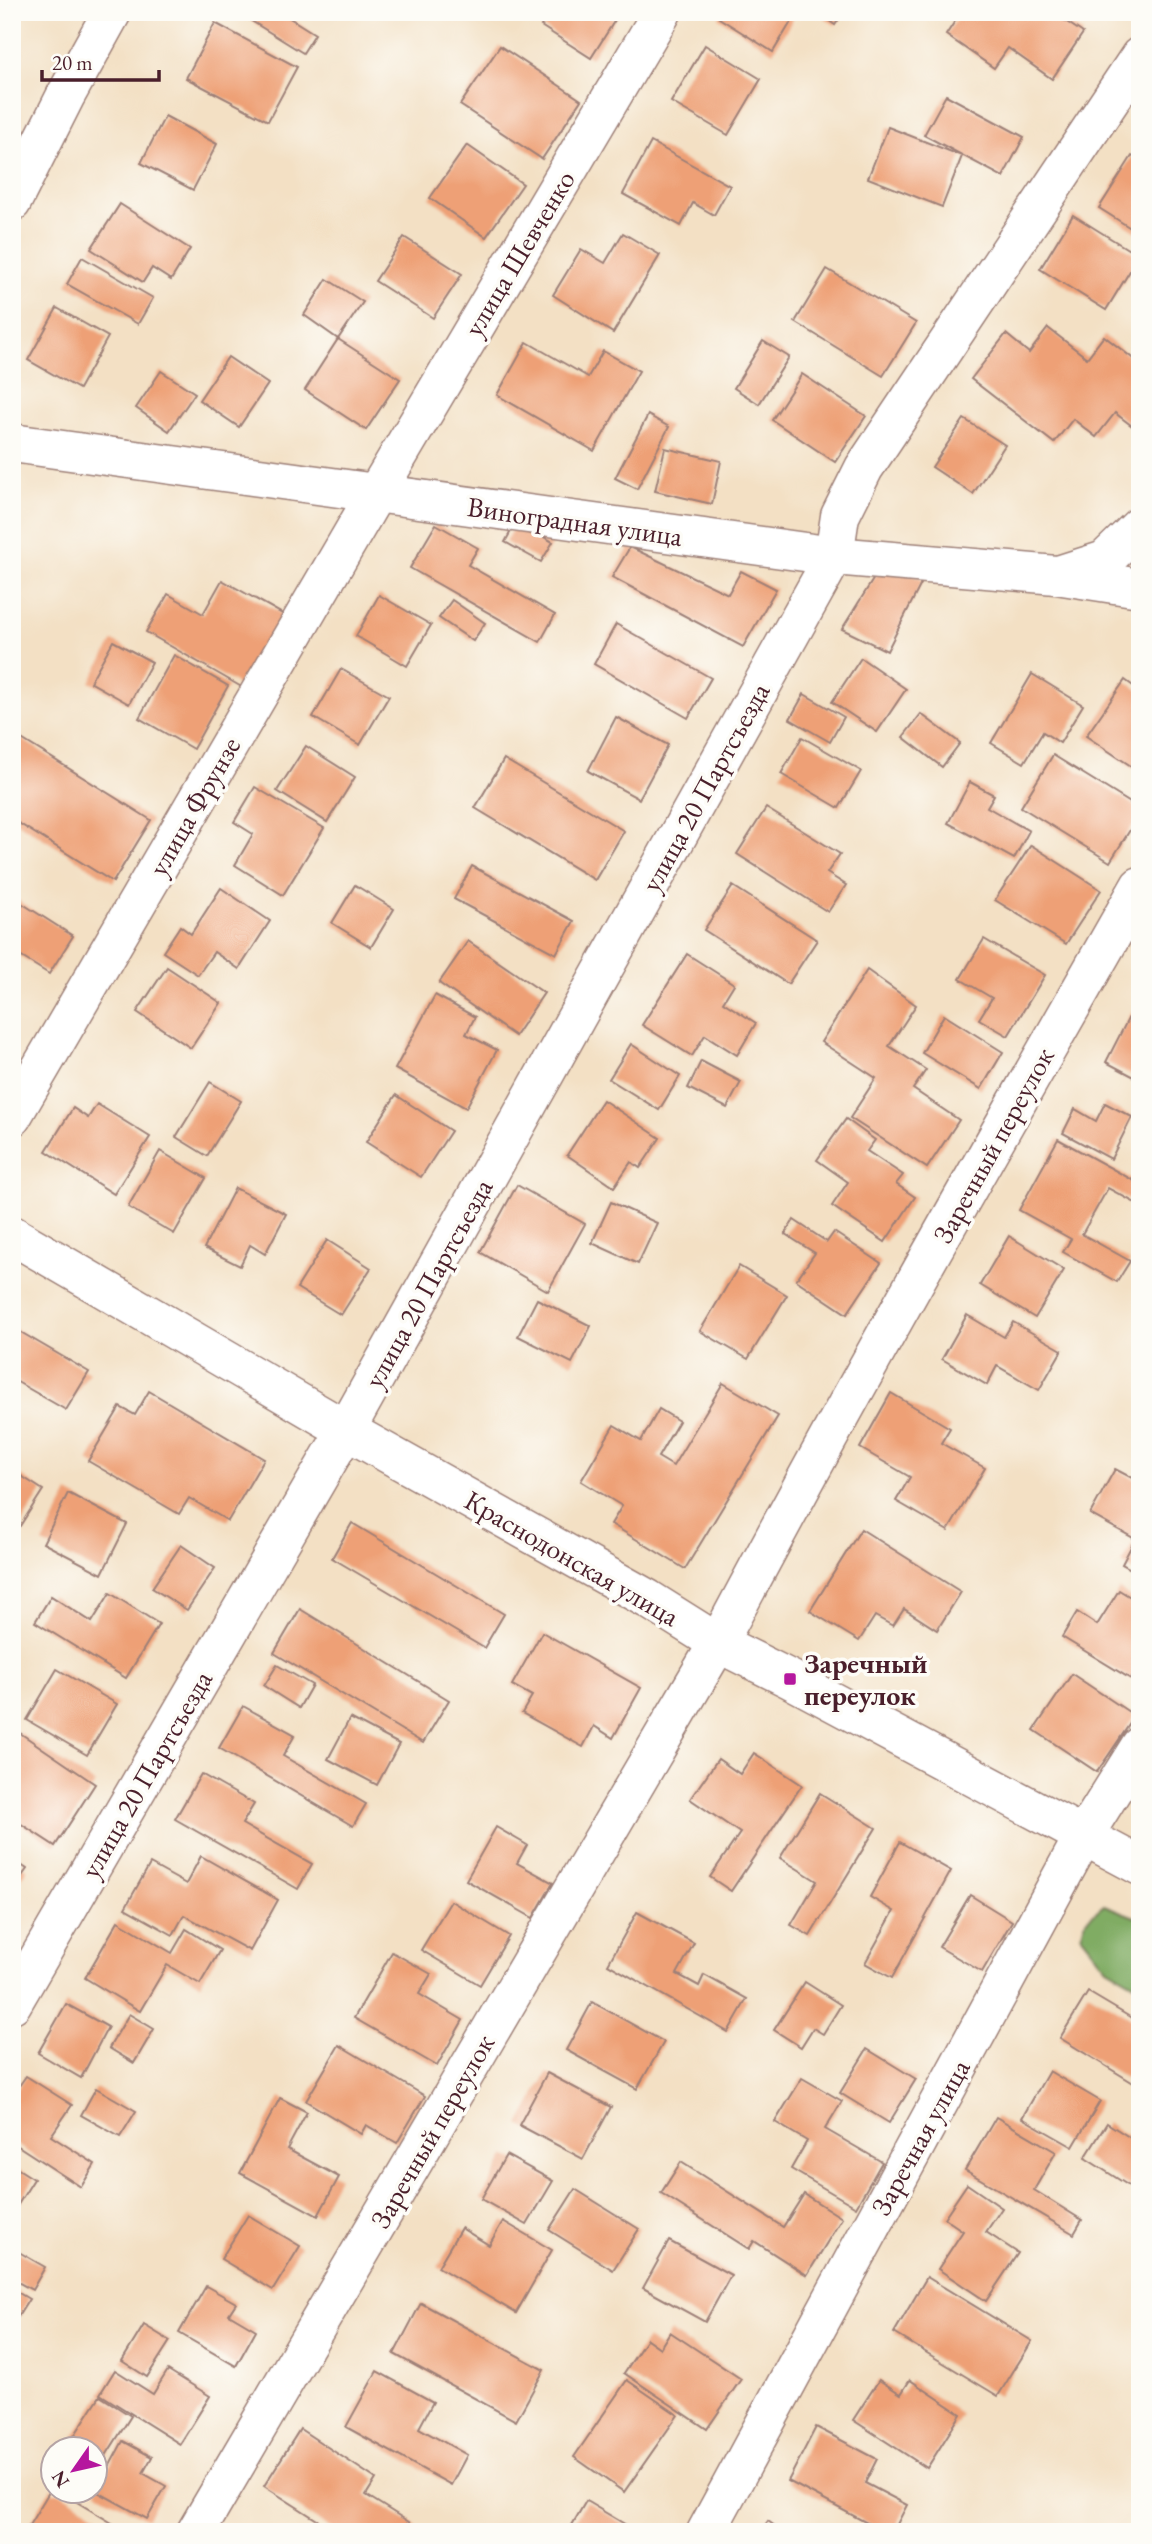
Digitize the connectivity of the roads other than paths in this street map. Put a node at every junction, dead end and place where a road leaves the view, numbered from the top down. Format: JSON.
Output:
{"nodes":[{"id":1,"x":112,"y":12,"type":"edge"},
{"id":2,"x":662,"y":12,"type":"edge"},
{"id":3,"x":1140,"y":55,"type":"edge"},
{"id":4,"x":12,"y":202,"type":"edge"},
{"id":5,"x":12,"y":443,"type":"edge"},
{"id":6,"x":375,"y":495,"type":"junction"},
{"id":7,"x":1140,"y":526,"type":"edge"},
{"id":8,"x":834,"y":556,"type":"junction"},
{"id":9,"x":1056,"y":575,"type":"junction"},
{"id":10,"x":1140,"y":588,"type":"edge"},
{"id":11,"x":1140,"y":887,"type":"edge"},
{"id":12,"x":12,"y":1117,"type":"edge"},
{"id":13,"x":12,"y":1235,"type":"edge"},
{"id":14,"x":346,"y":1430,"type":"junction"},
{"id":15,"x":718,"y":1643,"type":"junction"},
{"id":16,"x":1140,"y":1746,"type":"edge"},
{"id":17,"x":1083,"y":1837,"type":"junction"},
{"id":18,"x":1140,"y":1866,"type":"edge"},
{"id":19,"x":12,"y":2004,"type":"edge"},
{"id":20,"x":196,"y":2532,"type":"edge"},
{"id":21,"x":706,"y":2532,"type":"edge"}],
"edges":[{"from":1,"to":4,"type":"street"},
{"from":2,"to":6,"type":"street","name":"улица Шевченко"},
{"from":3,"to":8,"type":"street"},
{"from":5,"to":6,"type":"street","name":"Виноградная улица"},
{"from":6,"to":8,"type":"street","name":"Виноградная улица"},
{"from":6,"to":12,"type":"street","name":"улица Фрунзе"},
{"from":7,"to":9,"type":"street"},
{"from":8,"to":9,"type":"street","name":"Виноградная улица"},
{"from":8,"to":14,"type":"street","name":"улица 20 Партсъезда"},
{"from":9,"to":10,"type":"street","name":"Виноградная улица"},
{"from":11,"to":15,"type":"street","name":"Заречный переулок"},
{"from":13,"to":14,"type":"street","name":"Краснодонская улица"},
{"from":14,"to":15,"type":"street","name":"Краснодонская улица"},
{"from":14,"to":19,"type":"street","name":"улица 20 Партсъезда"},
{"from":15,"to":17,"type":"street","name":"Краснодонская улица"},
{"from":15,"to":20,"type":"street","name":"Заречный переулок"},
{"from":16,"to":17,"type":"street","name":"Заречная улица"},
{"from":17,"to":18,"type":"street","name":"Краснодонская улица"},
{"from":17,"to":21,"type":"street","name":"Заречная улица"}]}
